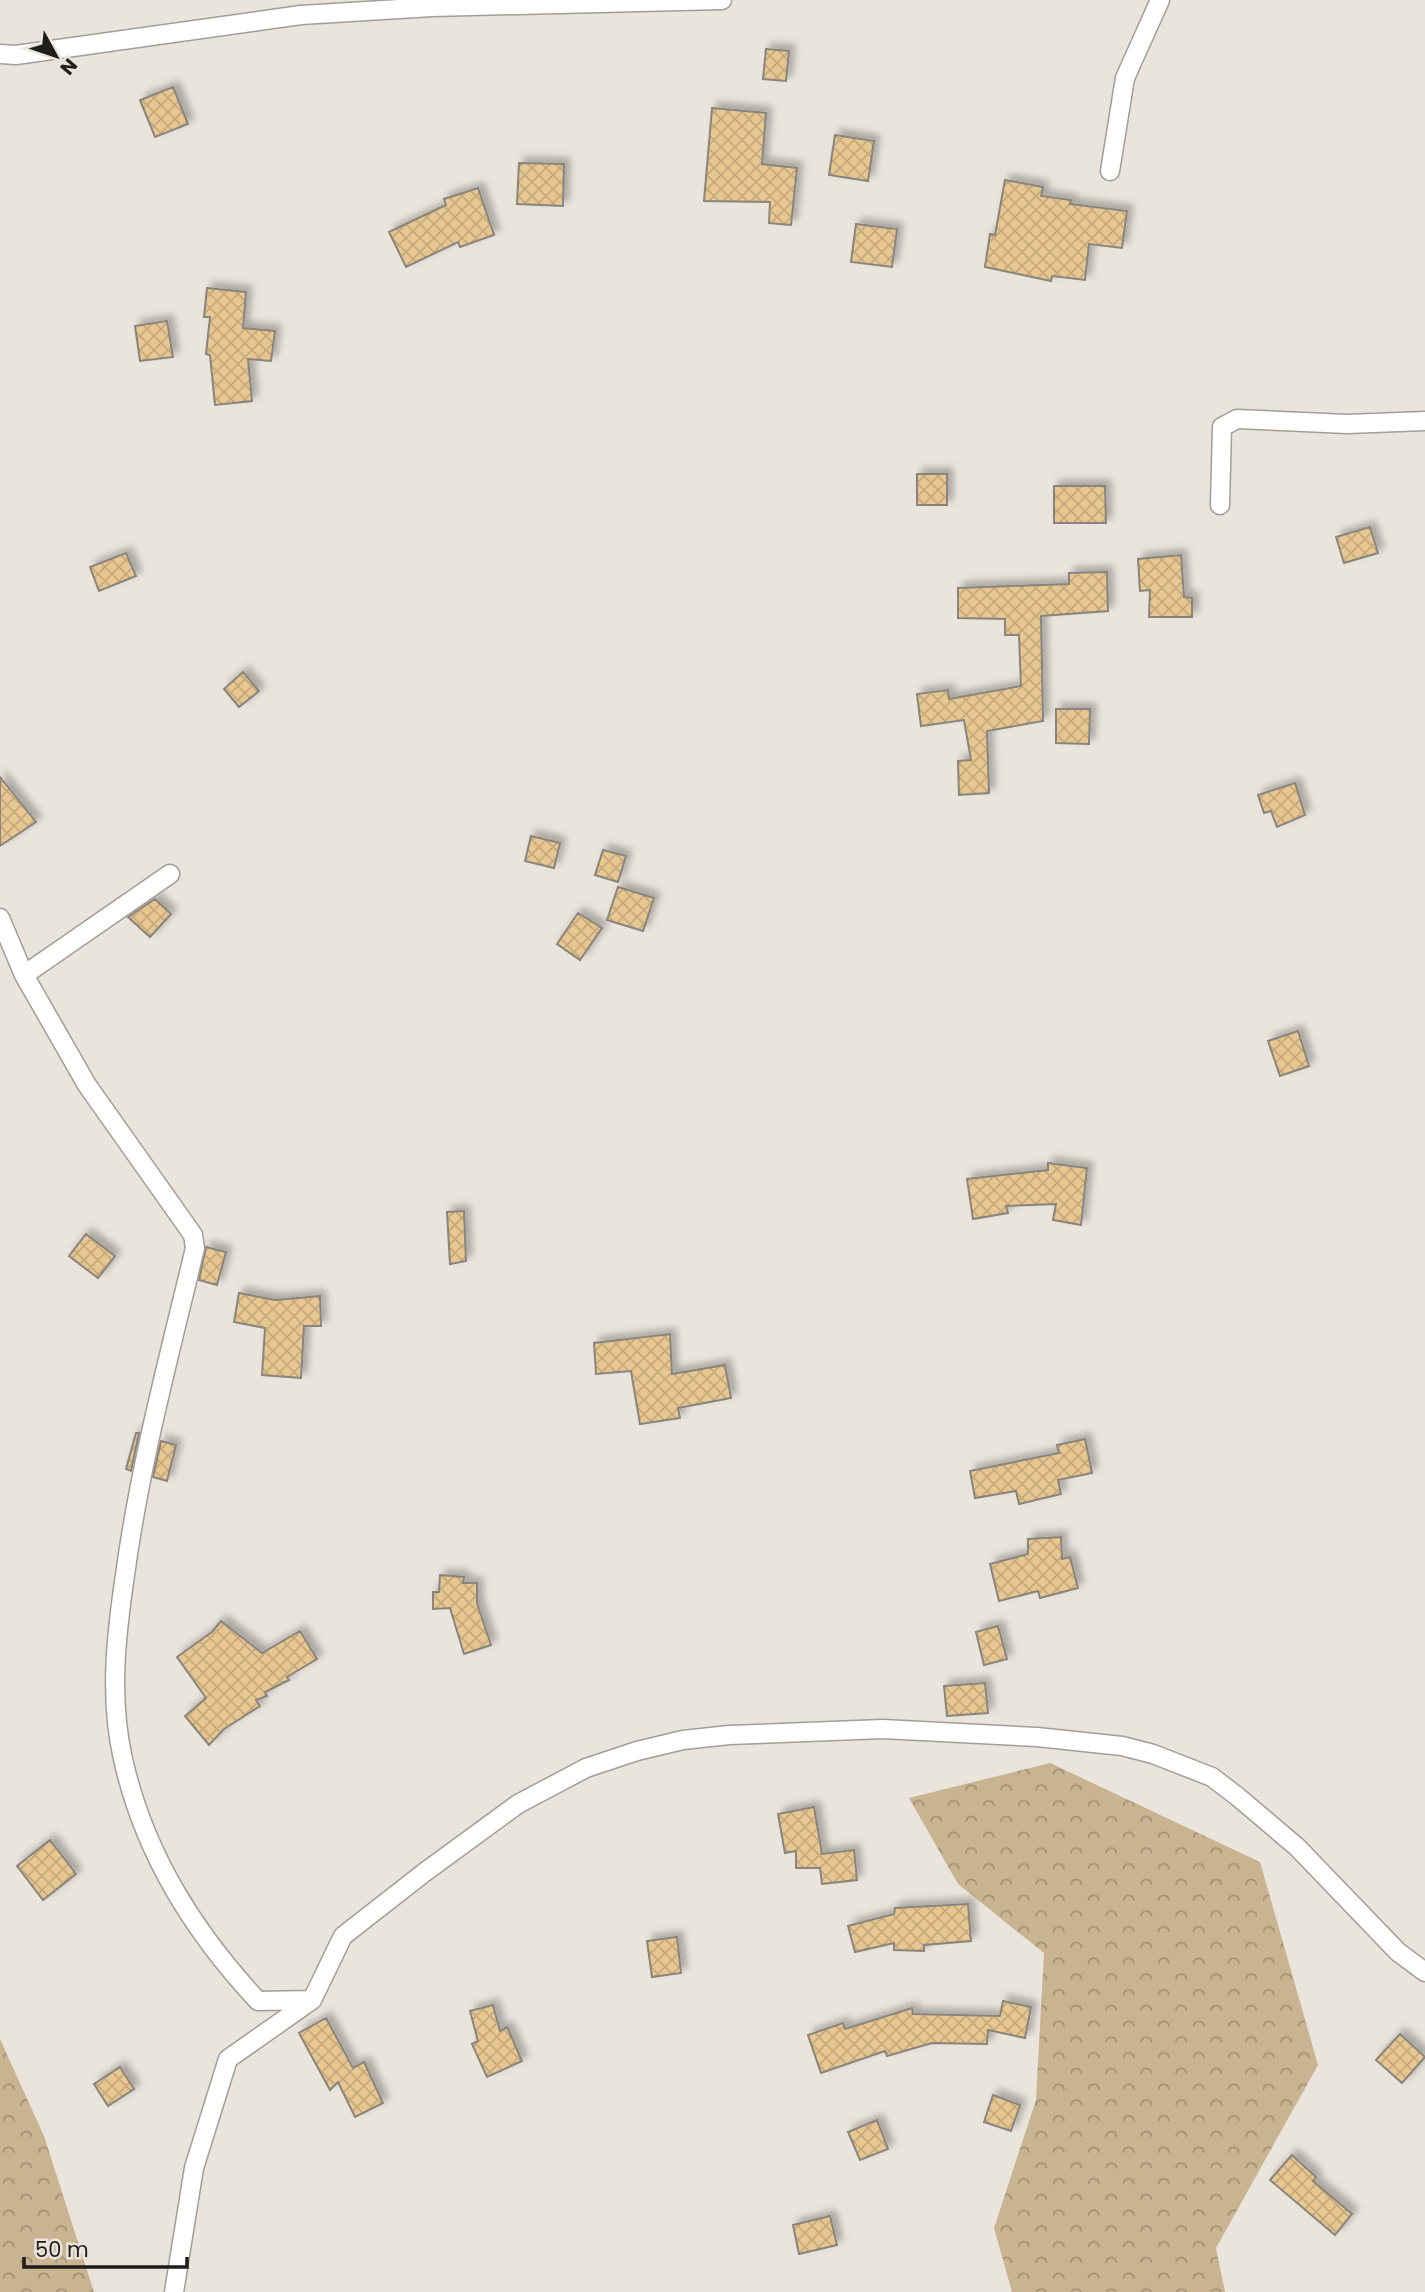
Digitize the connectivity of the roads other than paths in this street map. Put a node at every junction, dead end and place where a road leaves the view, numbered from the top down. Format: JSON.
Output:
{"nodes":[{"id":1,"x":722,"y":0,"type":"edge"},
{"id":2,"x":1160,"y":0,"type":"edge"},
{"id":3,"x":0,"y":54,"type":"edge"},
{"id":4,"x":1110,"y":172,"type":"dead end"},
{"id":5,"x":1425,"y":421,"type":"edge"},
{"id":6,"x":1220,"y":505,"type":"dead end"},
{"id":7,"x":170,"y":874,"type":"dead end"},
{"id":8,"x":0,"y":918,"type":"edge"},
{"id":9,"x":24,"y":975,"type":"junction"},
{"id":10,"x":1425,"y":1972,"type":"edge"},
{"id":11,"x":312,"y":2000,"type":"junction"},
{"id":12,"x":174,"y":2292,"type":"edge"}],
"edges":[{"from":1,"to":3,"type":"street"},
{"from":2,"to":4,"type":"street"},
{"from":5,"to":6,"type":"street"},
{"from":7,"to":9,"type":"street"},
{"from":8,"to":9,"type":"street"},
{"from":9,"to":11,"type":"street"},
{"from":10,"to":11,"type":"street"},
{"from":11,"to":12,"type":"street"}]}
